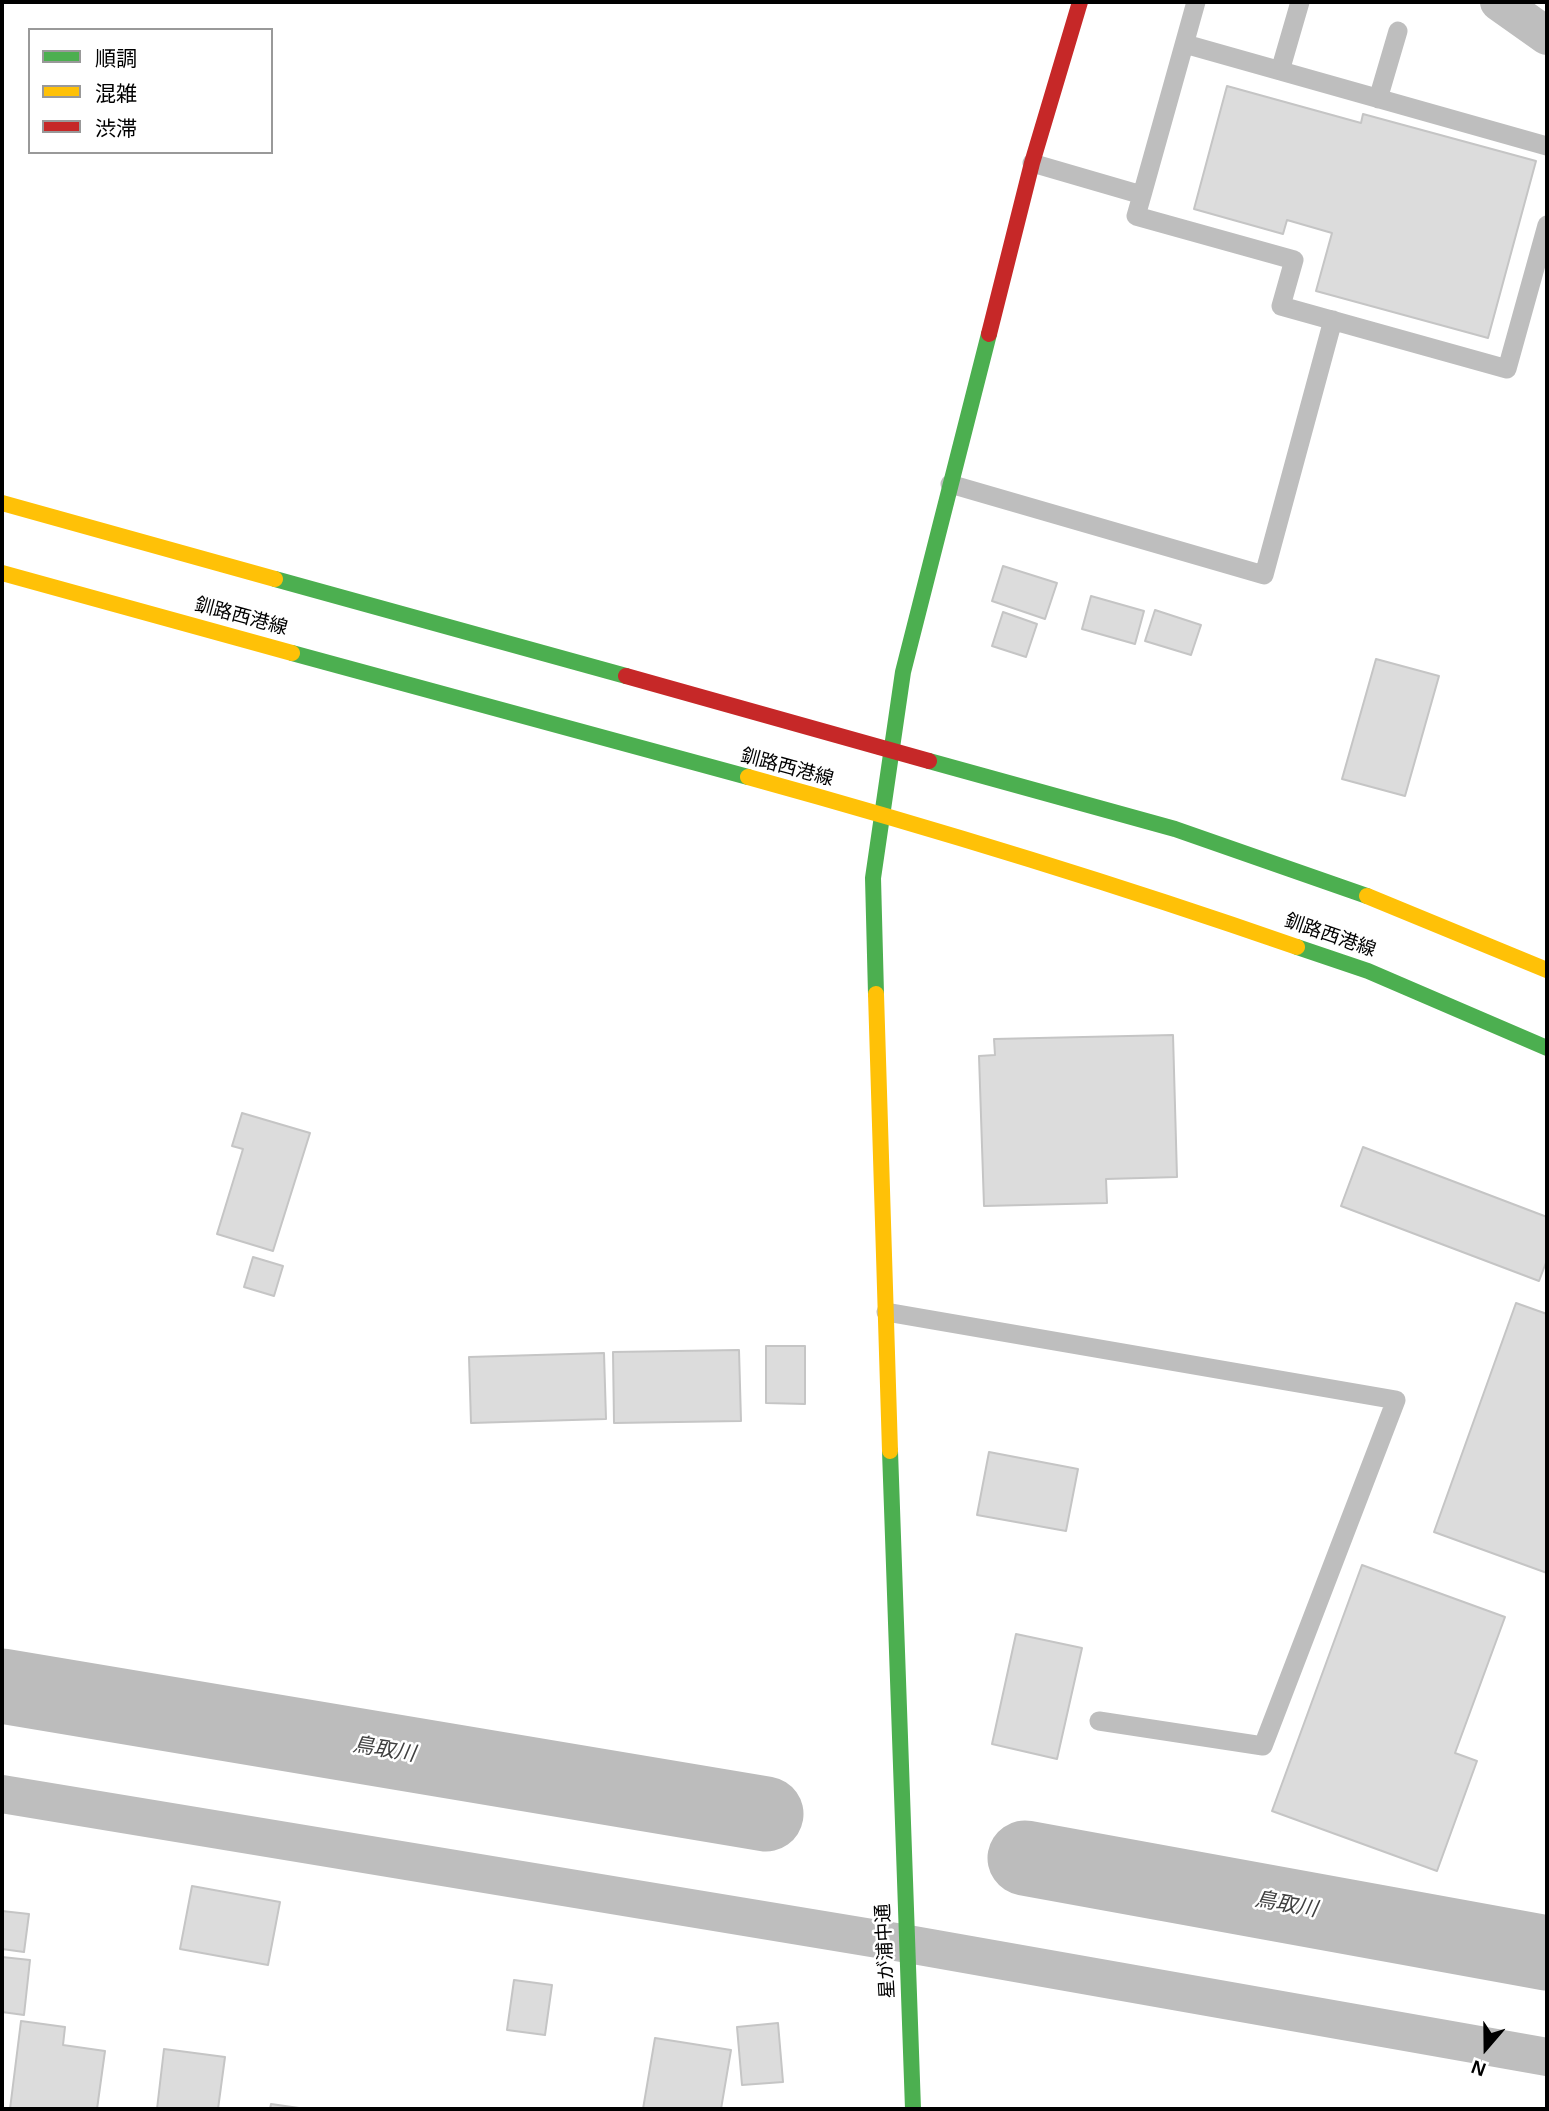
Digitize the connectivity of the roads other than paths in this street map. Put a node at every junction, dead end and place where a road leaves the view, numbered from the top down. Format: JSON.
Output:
{"nodes":[{"id":1,"x":1080,"y":2,"type":"edge"},
{"id":2,"x":1196,"y":2,"type":"edge"},
{"id":3,"x":1300,"y":2,"type":"edge"},
{"id":4,"x":1499,"y":2,"type":"edge"},
{"id":5,"x":1398,"y":31,"type":"dead end"},
{"id":6,"x":1547,"y":36,"type":"edge"},
{"id":7,"x":1185,"y":44,"type":"junction"},
{"id":8,"x":1280,"y":71,"type":"junction"},
{"id":9,"x":1378,"y":99,"type":"junction"},
{"id":10,"x":1547,"y":146,"type":"edge"},
{"id":11,"x":1032,"y":163,"type":"junction"},
{"id":12,"x":1142,"y":195,"type":"junction"},
{"id":13,"x":1547,"y":225,"type":"edge"},
{"id":14,"x":1333,"y":320,"type":"junction"},
{"id":15,"x":950,"y":484,"type":"junction"},
{"id":16,"x":2,"y":503,"type":"edge"},
{"id":17,"x":2,"y":573,"type":"edge"},
{"id":18,"x":891,"y":750,"type":"junction"},
{"id":19,"x":881,"y":814,"type":"junction"},
{"id":20,"x":1547,"y":970,"type":"edge"},
{"id":21,"x":1547,"y":1048,"type":"edge"},
{"id":22,"x":886,"y":1312,"type":"junction"},
{"id":23,"x":1099,"y":1721,"type":"dead end"},
{"id":24,"x":2,"y":1794,"type":"edge"},
{"id":25,"x":908,"y":1944,"type":"junction"},
{"id":26,"x":1547,"y":2057,"type":"edge"},
{"id":27,"x":913,"y":2109,"type":"edge"}],
"edges":[{"from":1,"to":11,"type":"main road","name":"星が浦中通"},
{"from":2,"to":7,"type":"lane"},
{"from":3,"to":8,"type":"lane"},
{"from":4,"to":6,"type":"street"},
{"from":5,"to":9,"type":"lane"},
{"from":7,"to":8,"type":"lane"},
{"from":7,"to":12,"type":"lane"},
{"from":8,"to":9,"type":"lane"},
{"from":9,"to":10,"type":"lane"},
{"from":11,"to":12,"type":"lane"},
{"from":11,"to":15,"type":"main road","name":"星が浦中通"},
{"from":12,"to":14,"type":"lane"},
{"from":13,"to":14,"type":"lane"},
{"from":14,"to":15,"type":"lane"},
{"from":15,"to":18,"type":"main road","name":"星が浦中通"},
{"from":16,"to":18,"type":"main road"},
{"from":17,"to":19,"type":"main road","name":"釧路西港線"},
{"from":18,"to":19,"type":"main road","name":"星が浦中通"},
{"from":18,"to":20,"type":"main road"},
{"from":19,"to":21,"type":"main road","name":"釧路西港線"},
{"from":19,"to":22,"type":"main road","name":"星が浦中通"},
{"from":22,"to":23,"type":"lane"},
{"from":22,"to":25,"type":"main road","name":"星が浦中通"},
{"from":24,"to":25,"type":"street"},
{"from":25,"to":26,"type":"street"},
{"from":25,"to":27,"type":"main road","name":"星が浦中通"}]}
